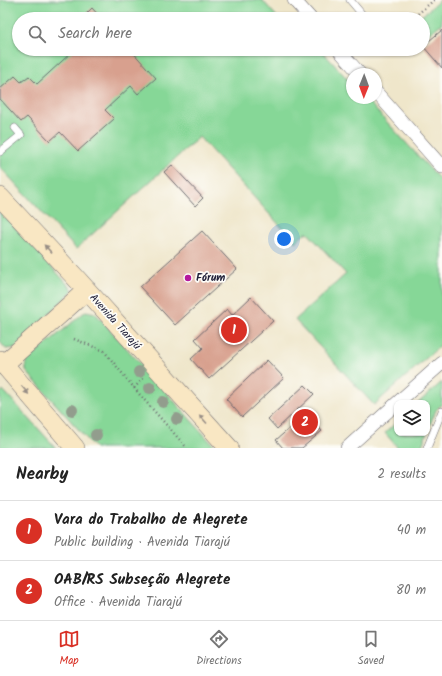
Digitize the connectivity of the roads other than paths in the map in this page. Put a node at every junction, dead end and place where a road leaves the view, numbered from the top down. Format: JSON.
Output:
{"nodes":[{"id":1,"x":294,"y":0,"type":"edge"},
{"id":2,"x":350,"y":0,"type":"edge"},
{"id":3,"x":305,"y":12,"type":"edge"},
{"id":4,"x":360,"y":12,"type":"edge"},
{"id":5,"x":344,"y":56,"type":"edge"},
{"id":6,"x":355,"y":68,"type":"edge"},
{"id":7,"x":382,"y":99,"type":"edge"},
{"id":8,"x":15,"y":128,"type":"dead end"},
{"id":9,"x":0,"y":152,"type":"edge"},
{"id":10,"x":442,"y":167,"type":"edge"},
{"id":11,"x":0,"y":197,"type":"edge"},
{"id":12,"x":87,"y":290,"type":"junction"},
{"id":13,"x":442,"y":363,"type":"edge"},
{"id":14,"x":1,"y":364,"type":"edge"},
{"id":15,"x":400,"y":400,"type":"edge"},
{"id":16,"x":394,"y":406,"type":"edge"},
{"id":17,"x":442,"y":411,"type":"edge"},
{"id":18,"x":75,"y":448,"type":"edge"},
{"id":19,"x":229,"y":448,"type":"edge"},
{"id":20,"x":347,"y":448,"type":"edge"},
{"id":21,"x":427,"y":448,"type":"edge"}],
"edges":[{"from":1,"to":3,"type":"street"},
{"from":2,"to":4,"type":"lane"},
{"from":5,"to":6,"type":"street"},
{"from":7,"to":10,"type":"street"},
{"from":8,"to":9,"type":"lane"},
{"from":12,"to":11,"type":"main road","name":"Avenida Tiarajú","one_way":true},
{"from":12,"to":14,"type":"main road"},
{"from":19,"to":12,"type":"main road","name":"Avenida Tiarajú","one_way":true},
{"from":13,"to":15,"type":"street"},
{"from":14,"to":18,"type":"main road","one_way":true},
{"from":16,"to":20,"type":"street"},
{"from":17,"to":21,"type":"lane"}]}
